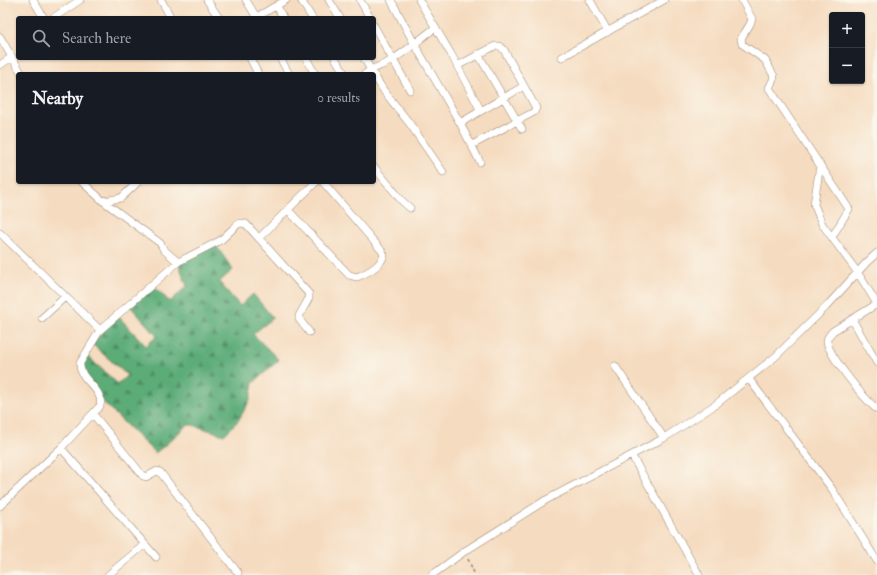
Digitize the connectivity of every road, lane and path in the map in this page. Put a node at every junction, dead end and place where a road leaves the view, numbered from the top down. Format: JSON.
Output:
{"nodes":[{"id":1,"x":33,"y":0,"type":"edge"},
{"id":2,"x":80,"y":0,"type":"edge"},
{"id":3,"x":161,"y":0,"type":"edge"},
{"id":4,"x":207,"y":0,"type":"edge"},
{"id":5,"x":246,"y":0,"type":"edge"},
{"id":6,"x":286,"y":0,"type":"edge"},
{"id":7,"x":301,"y":0,"type":"edge"},
{"id":8,"x":329,"y":0,"type":"edge"},
{"id":9,"x":360,"y":0,"type":"edge"},
{"id":10,"x":391,"y":0,"type":"edge"},
{"id":11,"x":419,"y":0,"type":"edge"},
{"id":12,"x":590,"y":0,"type":"edge"},
{"id":13,"x":664,"y":0,"type":"edge"},
{"id":14,"x":742,"y":0,"type":"edge"},
{"id":15,"x":650,"y":3,"type":"edge"},
{"id":16,"x":277,"y":6,"type":"junction"},
{"id":17,"x":43,"y":16,"type":"edge"},
{"id":18,"x":56,"y":16,"type":"edge"},
{"id":19,"x":170,"y":16,"type":"edge"},
{"id":20,"x":218,"y":16,"type":"edge"},
{"id":21,"x":255,"y":16,"type":"edge"},
{"id":22,"x":260,"y":16,"type":"edge"},
{"id":23,"x":283,"y":16,"type":"edge"},
{"id":24,"x":311,"y":16,"type":"edge"},
{"id":25,"x":339,"y":16,"type":"edge"},
{"id":26,"x":369,"y":16,"type":"edge"},
{"id":27,"x":435,"y":28,"type":"junction"},
{"id":28,"x":376,"y":30,"type":"edge"},
{"id":29,"x":608,"y":32,"type":"junction"},
{"id":30,"x":0,"y":37,"type":"edge"},
{"id":31,"x":414,"y":43,"type":"junction"},
{"id":32,"x":478,"y":54,"type":"junction"},
{"id":33,"x":12,"y":57,"type":"junction"},
{"id":34,"x":562,"y":57,"type":"dead end"},
{"id":35,"x":251,"y":60,"type":"edge"},
{"id":36,"x":281,"y":60,"type":"edge"},
{"id":37,"x":307,"y":60,"type":"edge"},
{"id":38,"x":336,"y":60,"type":"edge"},
{"id":39,"x":365,"y":60,"type":"edge"},
{"id":40,"x":392,"y":60,"type":"junction"},
{"id":41,"x":0,"y":65,"type":"edge"},
{"id":42,"x":457,"y":66,"type":"junction"},
{"id":43,"x":21,"y":72,"type":"edge"},
{"id":44,"x":257,"y":72,"type":"edge"},
{"id":45,"x":288,"y":72,"type":"edge"},
{"id":46,"x":314,"y":72,"type":"edge"},
{"id":47,"x":344,"y":72,"type":"edge"},
{"id":48,"x":371,"y":72,"type":"edge"},
{"id":49,"x":372,"y":72,"type":"edge"},
{"id":50,"x":376,"y":80,"type":"edge"},
{"id":51,"x":524,"y":86,"type":"junction"},
{"id":52,"x":410,"y":90,"type":"dead end"},
{"id":53,"x":504,"y":98,"type":"junction"},
{"id":54,"x":482,"y":112,"type":"junction"},
{"id":55,"x":517,"y":121,"type":"junction"},
{"id":56,"x":460,"y":123,"type":"junction"},
{"id":57,"x":522,"y":130,"type":"dead end"},
{"id":58,"x":472,"y":145,"type":"junction"},
{"id":59,"x":480,"y":162,"type":"dead end"},
{"id":60,"x":820,"y":165,"type":"junction"},
{"id":61,"x":376,"y":169,"type":"edge"},
{"id":62,"x":443,"y":172,"type":"dead end"},
{"id":63,"x":84,"y":184,"type":"edge"},
{"id":64,"x":136,"y":184,"type":"edge"},
{"id":65,"x":314,"y":184,"type":"edge"},
{"id":66,"x":325,"y":184,"type":"edge"},
{"id":67,"x":104,"y":201,"type":"junction"},
{"id":68,"x":410,"y":208,"type":"dead end"},
{"id":69,"x":288,"y":210,"type":"junction"},
{"id":70,"x":0,"y":233,"type":"edge"},
{"id":71,"x":832,"y":237,"type":"junction"},
{"id":72,"x":259,"y":238,"type":"junction"},
{"id":73,"x":876,"y":258,"type":"edge"},
{"id":74,"x":178,"y":262,"type":"junction"},
{"id":75,"x":858,"y":273,"type":"junction"},
{"id":76,"x":65,"y":297,"type":"junction"},
{"id":77,"x":877,"y":304,"type":"edge"},
{"id":78,"x":42,"y":318,"type":"dead end"},
{"id":79,"x":852,"y":319,"type":"junction"},
{"id":80,"x":100,"y":330,"type":"junction"},
{"id":81,"x":309,"y":332,"type":"dead end"},
{"id":82,"x":877,"y":363,"type":"edge"},
{"id":83,"x":615,"y":366,"type":"dead end"},
{"id":84,"x":749,"y":379,"type":"junction"},
{"id":85,"x":877,"y":409,"type":"edge"},
{"id":86,"x":93,"y":414,"type":"junction"},
{"id":87,"x":664,"y":438,"type":"junction"},
{"id":88,"x":61,"y":448,"type":"junction"},
{"id":89,"x":632,"y":456,"type":"junction"},
{"id":90,"x":0,"y":506,"type":"edge"},
{"id":91,"x":144,"y":545,"type":"junction"},
{"id":92,"x":464,"y":551,"type":"junction"},
{"id":93,"x":156,"y":557,"type":"dead end"},
{"id":94,"x":877,"y":561,"type":"edge"},
{"id":95,"x":238,"y":573,"type":"dead end"},
{"id":96,"x":108,"y":575,"type":"edge"},
{"id":97,"x":432,"y":575,"type":"edge"},
{"id":98,"x":475,"y":575,"type":"edge"},
{"id":99,"x":699,"y":575,"type":"edge"}],
"edges":[{"from":1,"to":17,"type":"street"},
{"from":2,"to":18,"type":"street"},
{"from":3,"to":19,"type":"street"},
{"from":4,"to":20,"type":"street"},
{"from":5,"to":21,"type":"street"},
{"from":6,"to":16,"type":"street"},
{"from":7,"to":24,"type":"street"},
{"from":8,"to":25,"type":"street"},
{"from":9,"to":26,"type":"street"},
{"from":10,"to":31,"type":"street"},
{"from":11,"to":27,"type":"street"},
{"from":12,"to":29,"type":"street"},
{"from":13,"to":15,"type":"street"},
{"from":14,"to":60,"type":"street"},
{"from":15,"to":29,"type":"street"},
{"from":16,"to":22,"type":"street"},
{"from":16,"to":23,"type":"street"},
{"from":27,"to":31,"type":"street"},
{"from":27,"to":42,"type":"street"},
{"from":28,"to":40,"type":"street"},
{"from":29,"to":34,"type":"street"},
{"from":30,"to":33,"type":"street"},
{"from":31,"to":40,"type":"street"},
{"from":31,"to":56,"type":"street"},
{"from":32,"to":42,"type":"street"},
{"from":32,"to":51,"type":"street"},
{"from":32,"to":53,"type":"street"},
{"from":33,"to":41,"type":"street"},
{"from":33,"to":43,"type":"street"},
{"from":35,"to":44,"type":"street"},
{"from":36,"to":45,"type":"street"},
{"from":37,"to":46,"type":"street"},
{"from":38,"to":47,"type":"street"},
{"from":39,"to":48,"type":"street"},
{"from":40,"to":49,"type":"street"},
{"from":40,"to":52,"type":"street"},
{"from":42,"to":54,"type":"street"},
{"from":50,"to":62,"type":"street"},
{"from":51,"to":53,"type":"street"},
{"from":51,"to":55,"type":"street"},
{"from":53,"to":54,"type":"street"},
{"from":53,"to":55,"type":"street"},
{"from":54,"to":56,"type":"street"},
{"from":55,"to":57,"type":"street"},
{"from":55,"to":58,"type":"street"},
{"from":56,"to":58,"type":"street"},
{"from":58,"to":59,"type":"street"},
{"from":60,"to":71,"type":"street"},
{"from":60,"to":71,"type":"street"},
{"from":61,"to":68,"type":"street"},
{"from":63,"to":67,"type":"street"},
{"from":64,"to":67,"type":"street"},
{"from":65,"to":69,"type":"street"},
{"from":66,"to":69,"type":"street"},
{"from":67,"to":74,"type":"street"},
{"from":69,"to":72,"type":"street"},
{"from":70,"to":76,"type":"street"},
{"from":71,"to":75,"type":"street"},
{"from":72,"to":74,"type":"street"},
{"from":72,"to":81,"type":"street"},
{"from":73,"to":75,"type":"street"},
{"from":74,"to":80,"type":"street"},
{"from":75,"to":77,"type":"street"},
{"from":75,"to":84,"type":"street"},
{"from":76,"to":78,"type":"street"},
{"from":76,"to":80,"type":"street"},
{"from":77,"to":79,"type":"street"},
{"from":79,"to":82,"type":"street"},
{"from":79,"to":85,"type":"street"},
{"from":80,"to":86,"type":"street"},
{"from":83,"to":87,"type":"street"},
{"from":84,"to":87,"type":"street"},
{"from":84,"to":94,"type":"street"},
{"from":86,"to":88,"type":"street"},
{"from":86,"to":95,"type":"street"},
{"from":87,"to":89,"type":"street"},
{"from":88,"to":90,"type":"street"},
{"from":88,"to":91,"type":"street"},
{"from":89,"to":92,"type":"street"},
{"from":89,"to":99,"type":"street"},
{"from":91,"to":93,"type":"street"},
{"from":91,"to":96,"type":"street"},
{"from":92,"to":97,"type":"street"},
{"from":92,"to":98,"type":"path"}]}
